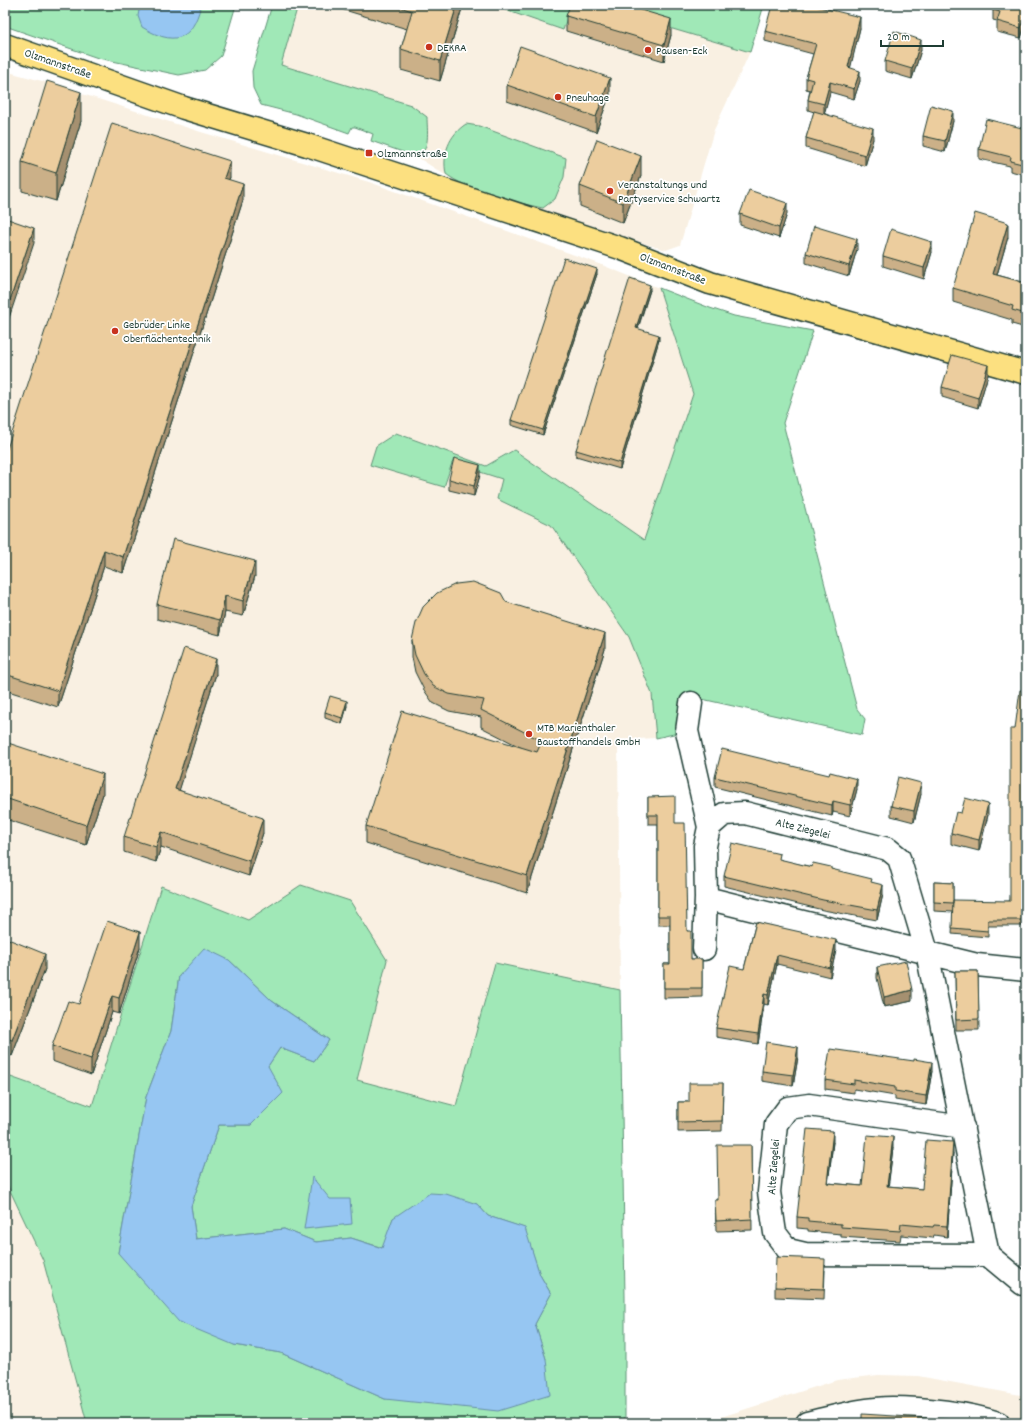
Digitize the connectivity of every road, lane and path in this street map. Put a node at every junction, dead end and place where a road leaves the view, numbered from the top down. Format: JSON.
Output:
{"nodes":[{"id":1,"x":5,"y":45,"type":"edge"},
{"id":2,"x":1026,"y":373,"type":"edge"},
{"id":3,"x":691,"y":703,"type":"dead end"},
{"id":4,"x":709,"y":827,"type":"junction"},
{"id":5,"x":706,"y":898,"type":"junction"},
{"id":6,"x":704,"y":949,"type":"dead end"},
{"id":7,"x":927,"y":952,"type":"junction"},
{"id":8,"x":1026,"y":970,"type":"edge"},
{"id":9,"x":963,"y":1127,"type":"junction"},
{"id":10,"x":988,"y":1255,"type":"junction"},
{"id":11,"x":1026,"y":1284,"type":"edge"},
{"id":12,"x":807,"y":1423,"type":"edge"},
{"id":13,"x":998,"y":1423,"type":"edge"}],
"edges":[{"from":1,"to":2,"type":"main road","name":"Olzmannstraße"},
{"from":3,"to":4,"type":"street"},
{"from":4,"to":5,"type":"street"},
{"from":4,"to":7,"type":"street","name":"Alte Ziegelei"},
{"from":5,"to":6,"type":"street"},
{"from":5,"to":7,"type":"street"},
{"from":7,"to":8,"type":"street"},
{"from":7,"to":9,"type":"street"},
{"from":9,"to":10,"type":"street"},
{"from":9,"to":10,"type":"street","name":"Alte Ziegelei"},
{"from":10,"to":11,"type":"street"},
{"from":12,"to":13,"type":"street"}]}
